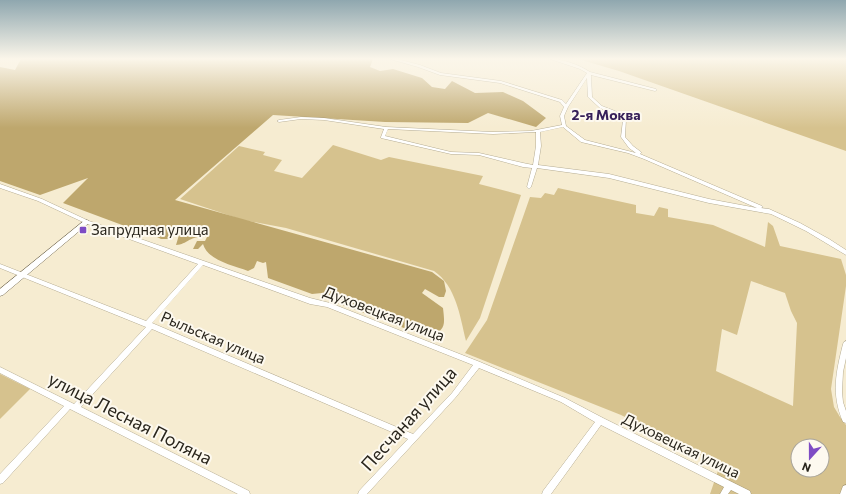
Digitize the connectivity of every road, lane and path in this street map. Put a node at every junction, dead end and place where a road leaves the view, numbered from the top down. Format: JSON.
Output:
{"nodes":[{"id":1,"x":501,"y":82,"type":"edge"},
{"id":2,"x":583,"y":82,"type":"edge"},
{"id":3,"x":589,"y":82,"type":"edge"},
{"id":4,"x":624,"y":82,"type":"edge"},
{"id":5,"x":655,"y":90,"type":"dead end"},
{"id":6,"x":566,"y":107,"type":"junction"},
{"id":7,"x":280,"y":121,"type":"dead end"},
{"id":8,"x":564,"y":126,"type":"junction"},
{"id":9,"x":386,"y":128,"type":"junction"},
{"id":10,"x":538,"y":131,"type":"junction"},
{"id":11,"x":646,"y":158,"type":"junction"},
{"id":12,"x":536,"y":167,"type":"junction"},
{"id":13,"x":0,"y":186,"type":"edge"},
{"id":14,"x":529,"y":187,"type":"dead end"},
{"id":15,"x":771,"y":212,"type":"junction"},
{"id":16,"x":87,"y":222,"type":"junction"},
{"id":17,"x":846,"y":253,"type":"edge"},
{"id":18,"x":202,"y":263,"type":"junction"},
{"id":19,"x":0,"y":266,"type":"edge"},
{"id":20,"x":22,"y":275,"type":"junction"},
{"id":21,"x":0,"y":293,"type":"edge"},
{"id":22,"x":149,"y":325,"type":"junction"},
{"id":23,"x":846,"y":344,"type":"edge"},
{"id":24,"x":478,"y":364,"type":"junction"},
{"id":25,"x":0,"y":370,"type":"edge"},
{"id":26,"x":72,"y":407,"type":"junction"},
{"id":27,"x":846,"y":419,"type":"edge"},
{"id":28,"x":600,"y":421,"type":"junction"},
{"id":29,"x":414,"y":438,"type":"junction"},
{"id":30,"x":0,"y":480,"type":"edge"},
{"id":31,"x":729,"y":485,"type":"junction"},
{"id":32,"x":846,"y":490,"type":"edge"},
{"id":33,"x":246,"y":494,"type":"edge"},
{"id":34,"x":362,"y":494,"type":"edge"},
{"id":35,"x":546,"y":494,"type":"edge"},
{"id":36,"x":724,"y":494,"type":"edge"},
{"id":37,"x":747,"y":494,"type":"edge"},
{"id":38,"x":844,"y":494,"type":"edge"}],
"edges":[{"from":1,"to":6,"type":"street"},
{"from":2,"to":6,"type":"street"},
{"from":3,"to":11,"type":"street"},
{"from":4,"to":5,"type":"street"},
{"from":6,"to":8,"type":"street"},
{"from":7,"to":9,"type":"street"},
{"from":8,"to":10,"type":"street"},
{"from":8,"to":11,"type":"street"},
{"from":9,"to":10,"type":"street"},
{"from":9,"to":12,"type":"street"},
{"from":10,"to":12,"type":"street"},
{"from":11,"to":15,"type":"street"},
{"from":12,"to":14,"type":"street"},
{"from":12,"to":15,"type":"street"},
{"from":13,"to":16,"type":"street","name":"Духовецкая улица"},
{"from":15,"to":17,"type":"street"},
{"from":16,"to":18,"type":"street","name":"Духовецкая улица"},
{"from":16,"to":20,"type":"street"},
{"from":18,"to":22,"type":"street"},
{"from":18,"to":24,"type":"street","name":"Духовецкая улица"},
{"from":19,"to":20,"type":"street","name":"Рыльская улица"},
{"from":20,"to":21,"type":"street"},
{"from":20,"to":22,"type":"street","name":"Рыльская улица"},
{"from":22,"to":26,"type":"street"},
{"from":22,"to":29,"type":"street","name":"Рыльская улица"},
{"from":23,"to":27,"type":"street"},
{"from":24,"to":28,"type":"street","name":"Духовецкая улица"},
{"from":24,"to":29,"type":"street","name":"Песчаная улица"},
{"from":25,"to":26,"type":"street","name":"улица Лесная Поляна"},
{"from":26,"to":30,"type":"street"},
{"from":26,"to":33,"type":"street","name":"улица Лесная Поляна"},
{"from":28,"to":31,"type":"street","name":"Духовецкая улица"},
{"from":28,"to":35,"type":"street"},
{"from":29,"to":34,"type":"street","name":"Песчаная улица"},
{"from":31,"to":36,"type":"street"},
{"from":31,"to":37,"type":"street","name":"Духовецкая улица"},
{"from":32,"to":38,"type":"street"}]}
